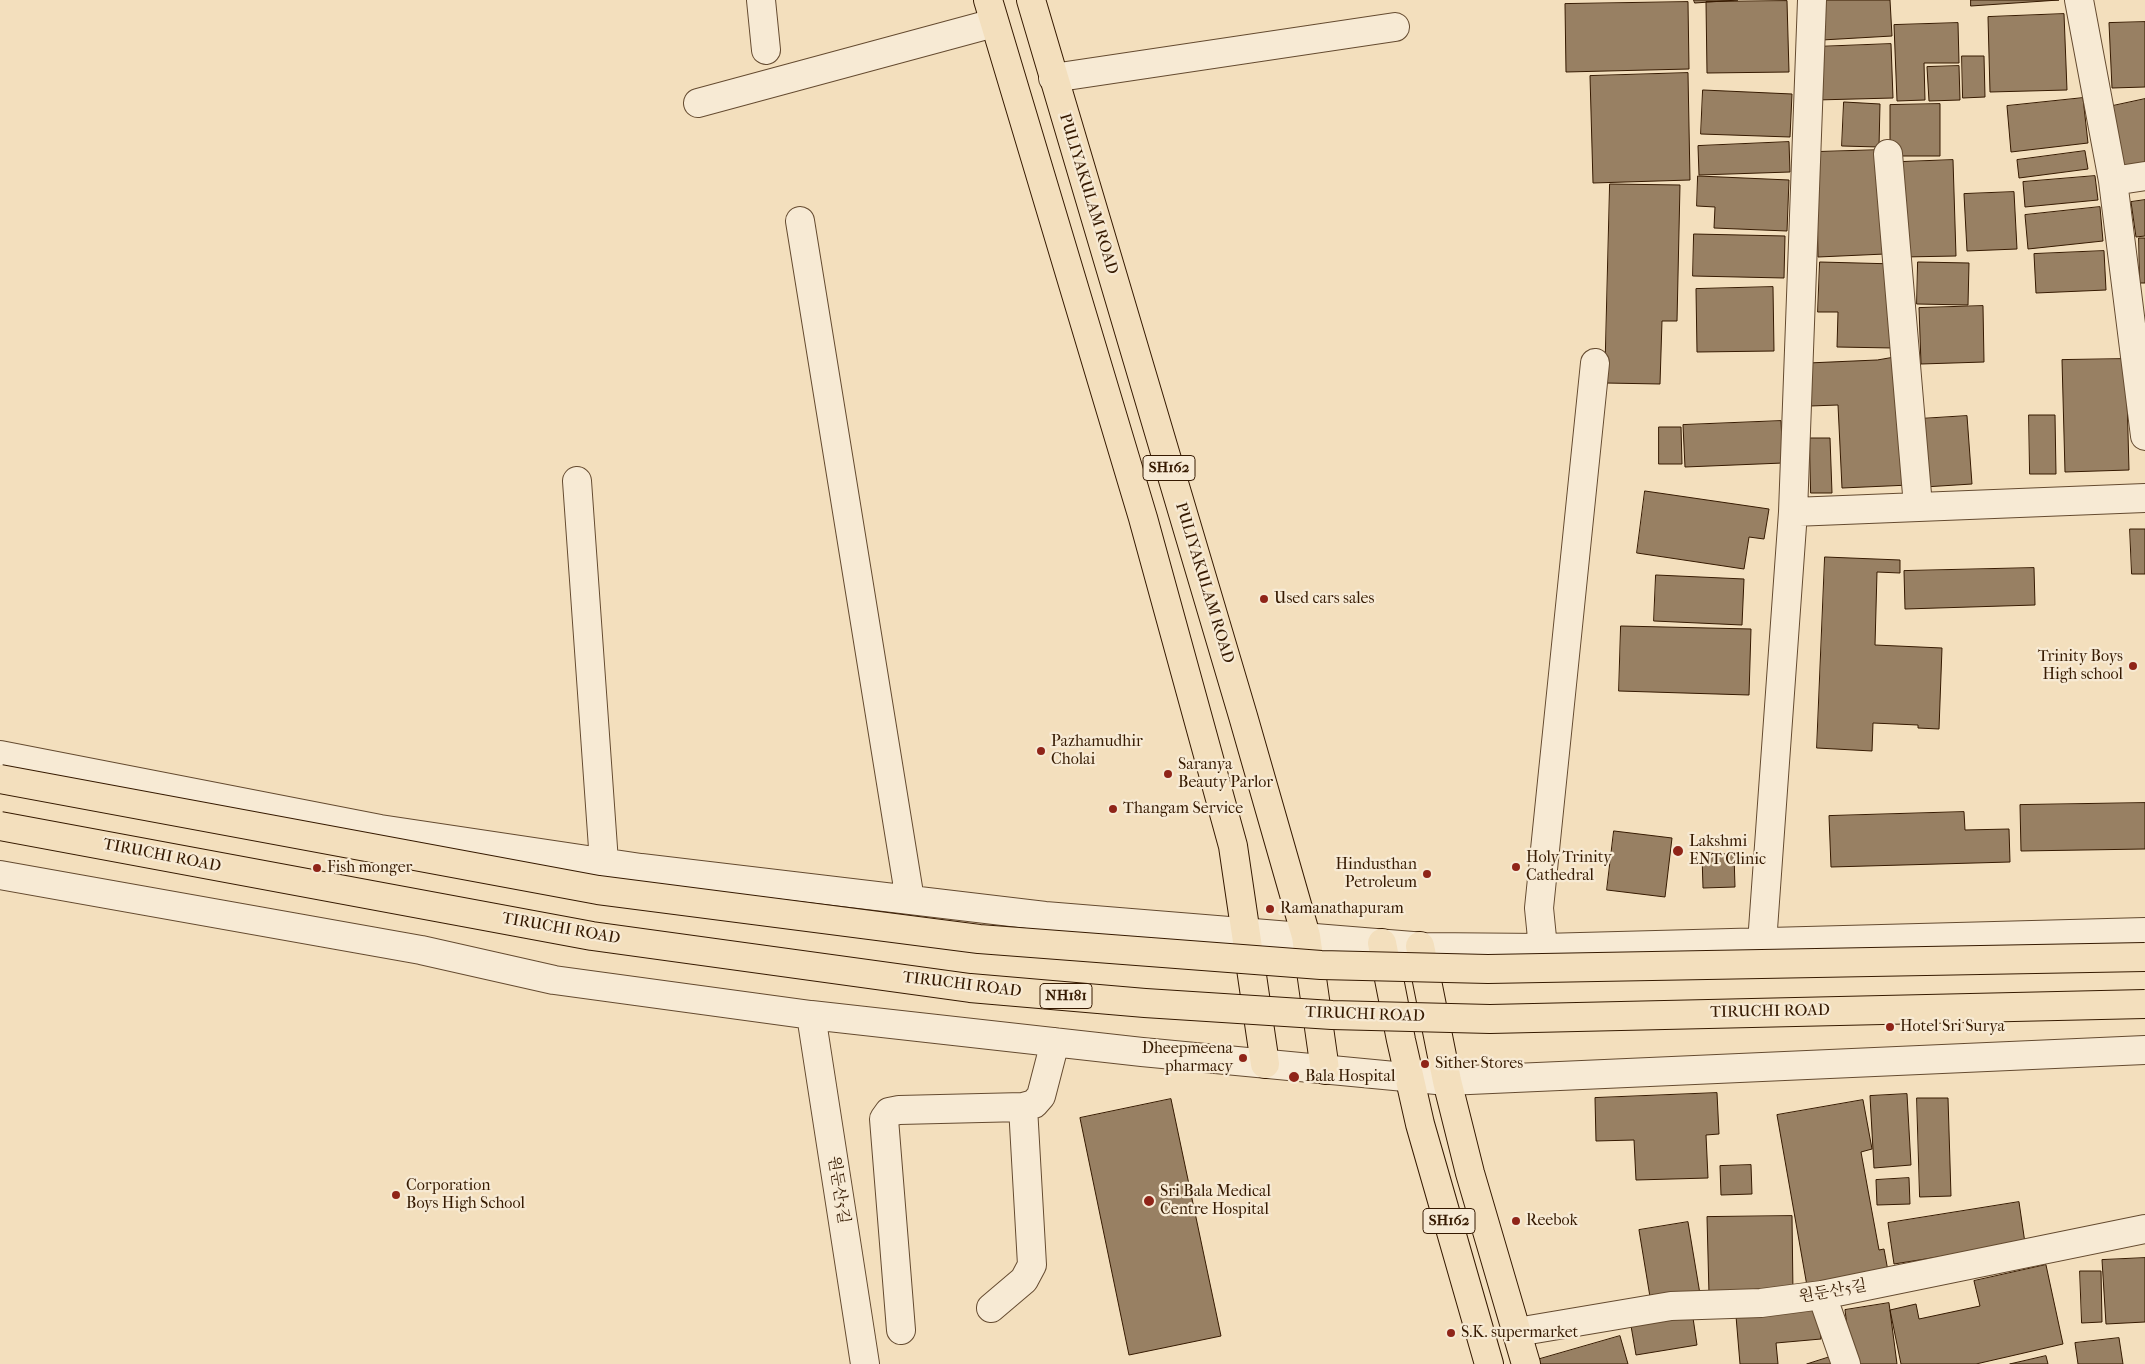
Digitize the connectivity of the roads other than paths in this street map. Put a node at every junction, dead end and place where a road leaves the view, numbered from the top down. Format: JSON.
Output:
{"nodes":[{"id":1,"x":761,"y":0,"type":"edge"},
{"id":2,"x":1031,"y":0,"type":"edge"},
{"id":3,"x":1812,"y":0,"type":"edge"},
{"id":4,"x":2080,"y":0,"type":"edge"},
{"id":5,"x":991,"y":12,"type":"edge"},
{"id":6,"x":1395,"y":27,"type":"dead end"},
{"id":7,"x":766,"y":50,"type":"dead end"},
{"id":8,"x":1054,"y":78,"type":"junction"},
{"id":9,"x":698,"y":103,"type":"dead end"},
{"id":10,"x":1888,"y":154,"type":"dead end"},
{"id":11,"x":2145,"y":176,"type":"edge"},
{"id":12,"x":2113,"y":180,"type":"junction"},
{"id":13,"x":800,"y":221,"type":"dead end"},
{"id":14,"x":1595,"y":363,"type":"dead end"},
{"id":15,"x":2145,"y":436,"type":"edge"},
{"id":16,"x":577,"y":481,"type":"dead end"},
{"id":17,"x":2145,"y":498,"type":"edge"},
{"id":18,"x":1918,"y":506,"type":"junction"},
{"id":19,"x":1793,"y":512,"type":"junction"},
{"id":20,"x":0,"y":755,"type":"edge"},
{"id":21,"x":0,"y":779,"type":"edge"},
{"id":22,"x":0,"y":826,"type":"edge"},
{"id":23,"x":604,"y":862,"type":"junction"},
{"id":24,"x":0,"y":875,"type":"edge"},
{"id":25,"x":910,"y":900,"type":"junction"},
{"id":26,"x":1244,"y":931,"type":"junction"},
{"id":27,"x":2145,"y":932,"type":"edge"},
{"id":28,"x":1306,"y":936,"type":"junction"},
{"id":29,"x":1382,"y":943,"type":"junction"},
{"id":30,"x":1762,"y":943,"type":"junction"},
{"id":31,"x":1420,"y":946,"type":"junction"},
{"id":32,"x":1543,"y":948,"type":"junction"},
{"id":33,"x":2145,"y":957,"type":"edge"},
{"id":34,"x":2145,"y":1004,"type":"edge"},
{"id":35,"x":811,"y":1015,"type":"junction"},
{"id":36,"x":1055,"y":1042,"type":"junction"},
{"id":37,"x":2145,"y":1050,"type":"edge"},
{"id":38,"x":1265,"y":1064,"type":"junction"},
{"id":39,"x":1325,"y":1070,"type":"junction"},
{"id":40,"x":1409,"y":1078,"type":"junction"},
{"id":41,"x":1447,"y":1081,"type":"junction"},
{"id":42,"x":1023,"y":1107,"type":"junction"},
{"id":43,"x":2145,"y":1229,"type":"edge"},
{"id":44,"x":1822,"y":1296,"type":"junction"},
{"id":45,"x":991,"y":1308,"type":"dead end"},
{"id":46,"x":901,"y":1330,"type":"dead end"},
{"id":47,"x":1518,"y":1332,"type":"junction"},
{"id":48,"x":865,"y":1364,"type":"edge"},
{"id":49,"x":1489,"y":1364,"type":"edge"},
{"id":50,"x":1526,"y":1364,"type":"edge"},
{"id":51,"x":1846,"y":1364,"type":"edge"}],
"edges":[{"from":1,"to":7,"type":"street"},
{"from":2,"to":8,"type":"main road","name":"PULIYAKULAM ROAD","number":"SH162"},
{"from":3,"to":19,"type":"street"},
{"from":4,"to":12,"type":"street"},
{"from":5,"to":9,"type":"street"},
{"from":5,"to":26,"type":"main road","number":"SH162"},
{"from":6,"to":8,"type":"street"},
{"from":8,"to":28,"type":"main road","name":"PULIYAKULAM ROAD","number":"SH162"},
{"from":10,"to":18,"type":"street"},
{"from":11,"to":12,"type":"street"},
{"from":12,"to":15,"type":"street"},
{"from":13,"to":25,"type":"street"},
{"from":14,"to":32,"type":"street"},
{"from":16,"to":23,"type":"street"},
{"from":17,"to":18,"type":"street"},
{"from":18,"to":19,"type":"street"},
{"from":19,"to":30,"type":"street"},
{"from":20,"to":23,"type":"street"},
{"from":21,"to":33,"type":"main road","bridge":true},
{"from":22,"to":34,"type":"main road","name":"TIRUCHI ROAD","number":"NH181","bridge":true},
{"from":23,"to":25,"type":"street"},
{"from":24,"to":35,"type":"street"},
{"from":25,"to":26,"type":"street"},
{"from":26,"to":28,"type":"street"},
{"from":26,"to":38,"type":"main road"},
{"from":27,"to":30,"type":"street"},
{"from":28,"to":29,"type":"street"},
{"from":28,"to":39,"type":"main road","name":"PULIYAKULAM ROAD"},
{"from":29,"to":31,"type":"street"},
{"from":29,"to":40,"type":"main road"},
{"from":30,"to":32,"type":"street"},
{"from":31,"to":32,"type":"street"},
{"from":31,"to":41,"type":"main road"},
{"from":35,"to":36,"type":"street"},
{"from":35,"to":48,"type":"street","name":"원둔산5길"},
{"from":36,"to":38,"type":"street"},
{"from":36,"to":42,"type":"street"},
{"from":37,"to":41,"type":"street"},
{"from":38,"to":39,"type":"street"},
{"from":39,"to":40,"type":"street"},
{"from":40,"to":41,"type":"street"},
{"from":40,"to":49,"type":"main road","number":"SH162"},
{"from":41,"to":47,"type":"main road","number":"SH162"},
{"from":42,"to":45,"type":"street"},
{"from":42,"to":46,"type":"street"},
{"from":43,"to":44,"type":"street","name":"원둔산5길"},
{"from":44,"to":47,"type":"street","name":"원둔산5길"},
{"from":44,"to":51,"type":"street"},
{"from":47,"to":50,"type":"main road","number":"SH162"}]}
